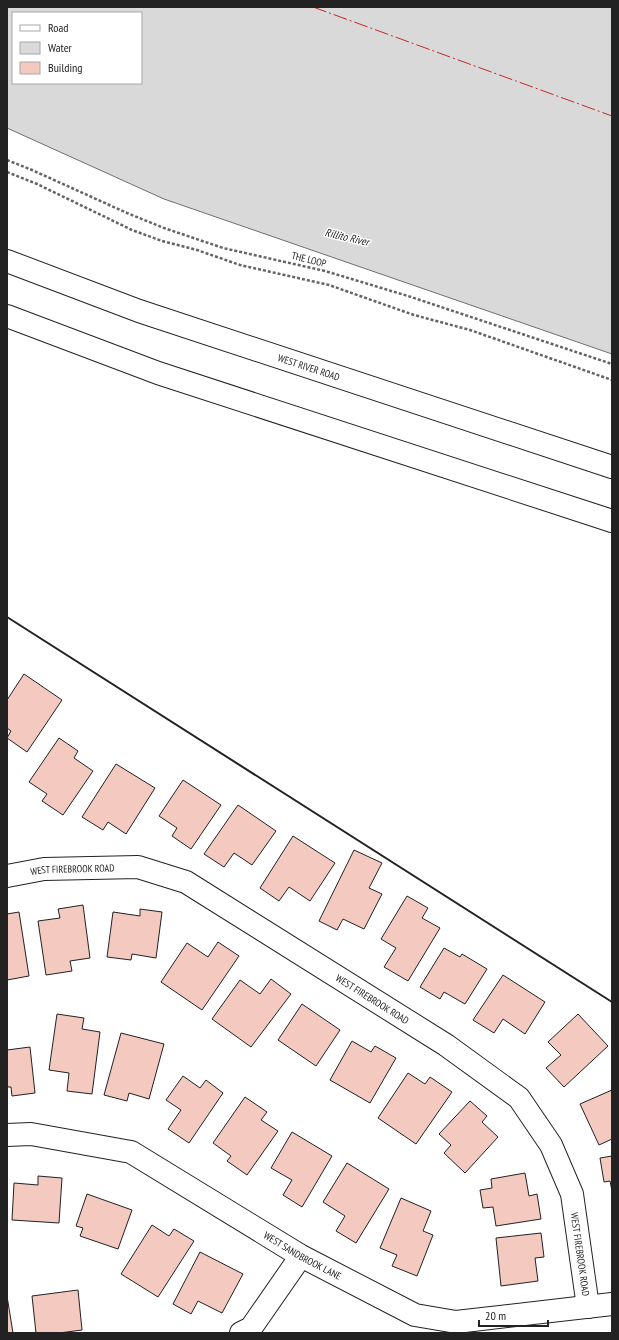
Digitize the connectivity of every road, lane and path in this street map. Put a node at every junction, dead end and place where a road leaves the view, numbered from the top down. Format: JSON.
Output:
{"nodes":[{"id":1,"x":7,"y":160,"type":"edge"},
{"id":2,"x":7,"y":172,"type":"edge"},
{"id":3,"x":7,"y":261,"type":"edge"},
{"id":4,"x":7,"y":316,"type":"edge"},
{"id":5,"x":612,"y":364,"type":"edge"},
{"id":6,"x":612,"y":380,"type":"edge"},
{"id":7,"x":612,"y":467,"type":"edge"},
{"id":8,"x":612,"y":521,"type":"edge"},
{"id":9,"x":8,"y":873,"type":"edge"},
{"id":10,"x":7,"y":1135,"type":"edge"},
{"id":11,"x":301,"y":1256,"type":"junction"},
{"id":12,"x":612,"y":1304,"type":"edge"},
{"id":13,"x":588,"y":1307,"type":"junction"},
{"id":14,"x":241,"y":1333,"type":"edge"}],
"edges":[{"from":1,"to":5,"type":"path","name":"THE LOOP"},
{"from":2,"to":6,"type":"path"},
{"from":3,"to":7,"type":"street","name":"WEST RIVER ROAD"},
{"from":4,"to":8,"type":"street"},
{"from":9,"to":13,"type":"street","name":"WEST FIREBROOK ROAD"},
{"from":10,"to":11,"type":"street","name":"WEST SANDBROOK LANE"},
{"from":11,"to":13,"type":"street","name":"WEST SANDBROOK LANE"},
{"from":11,"to":14,"type":"street"},
{"from":12,"to":13,"type":"street","name":"WEST SANDBROOK LANE"}]}
